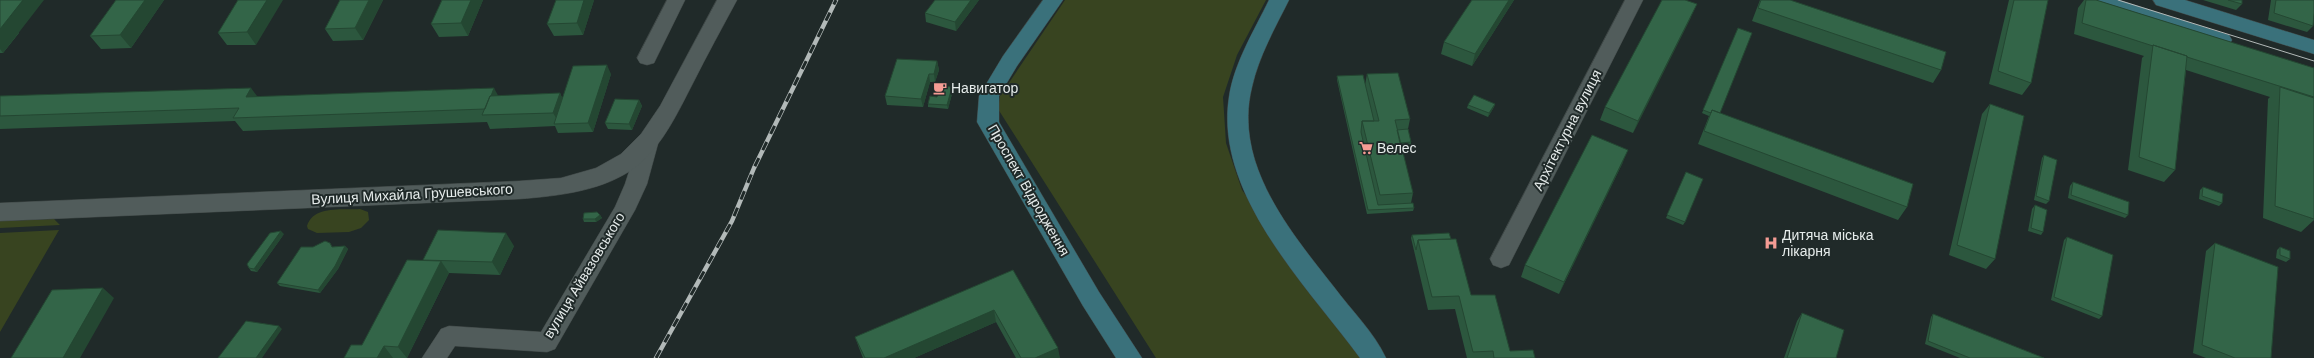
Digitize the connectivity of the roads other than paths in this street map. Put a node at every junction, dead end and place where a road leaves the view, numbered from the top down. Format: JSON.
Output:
{"nodes":[{"id":1,"x":676,"y":0,"type":"edge"},
{"id":2,"x":727,"y":0,"type":"edge"},
{"id":3,"x":1052,"y":0,"type":"edge"},
{"id":4,"x":1280,"y":0,"type":"edge"},
{"id":5,"x":1634,"y":0,"type":"edge"},
{"id":6,"x":2098,"y":0,"type":"edge"},
{"id":7,"x":2163,"y":0,"type":"edge"},
{"id":8,"x":2239,"y":45,"type":"edge"},
{"id":9,"x":2314,"y":47,"type":"edge"},
{"id":10,"x":647,"y":58,"type":"dead end"},
{"id":11,"x":649,"y":140,"type":"junction"},
{"id":12,"x":0,"y":212,"type":"edge"},
{"id":13,"x":1501,"y":260,"type":"dead end"},
{"id":14,"x":434,"y":358,"type":"edge"},
{"id":15,"x":1130,"y":358,"type":"edge"},
{"id":16,"x":1374,"y":358,"type":"edge"}],
"edges":[{"from":1,"to":10,"type":"street"},
{"from":2,"to":11,"type":"street","name":"Вулиця Михайла Грушевського"},
{"from":3,"to":15,"type":"main road","name":"Проспект Відродження"},
{"from":4,"to":16,"type":"main road"},
{"from":5,"to":13,"type":"street","name":"Архітектурна вулиця"},
{"from":6,"to":8,"type":"main road"},
{"from":7,"to":9,"type":"main road"},
{"from":11,"to":12,"type":"street","name":"Вулиця Михайла Грушевського"},
{"from":11,"to":14,"type":"street","name":"вулиця Айвазовського"}]}
